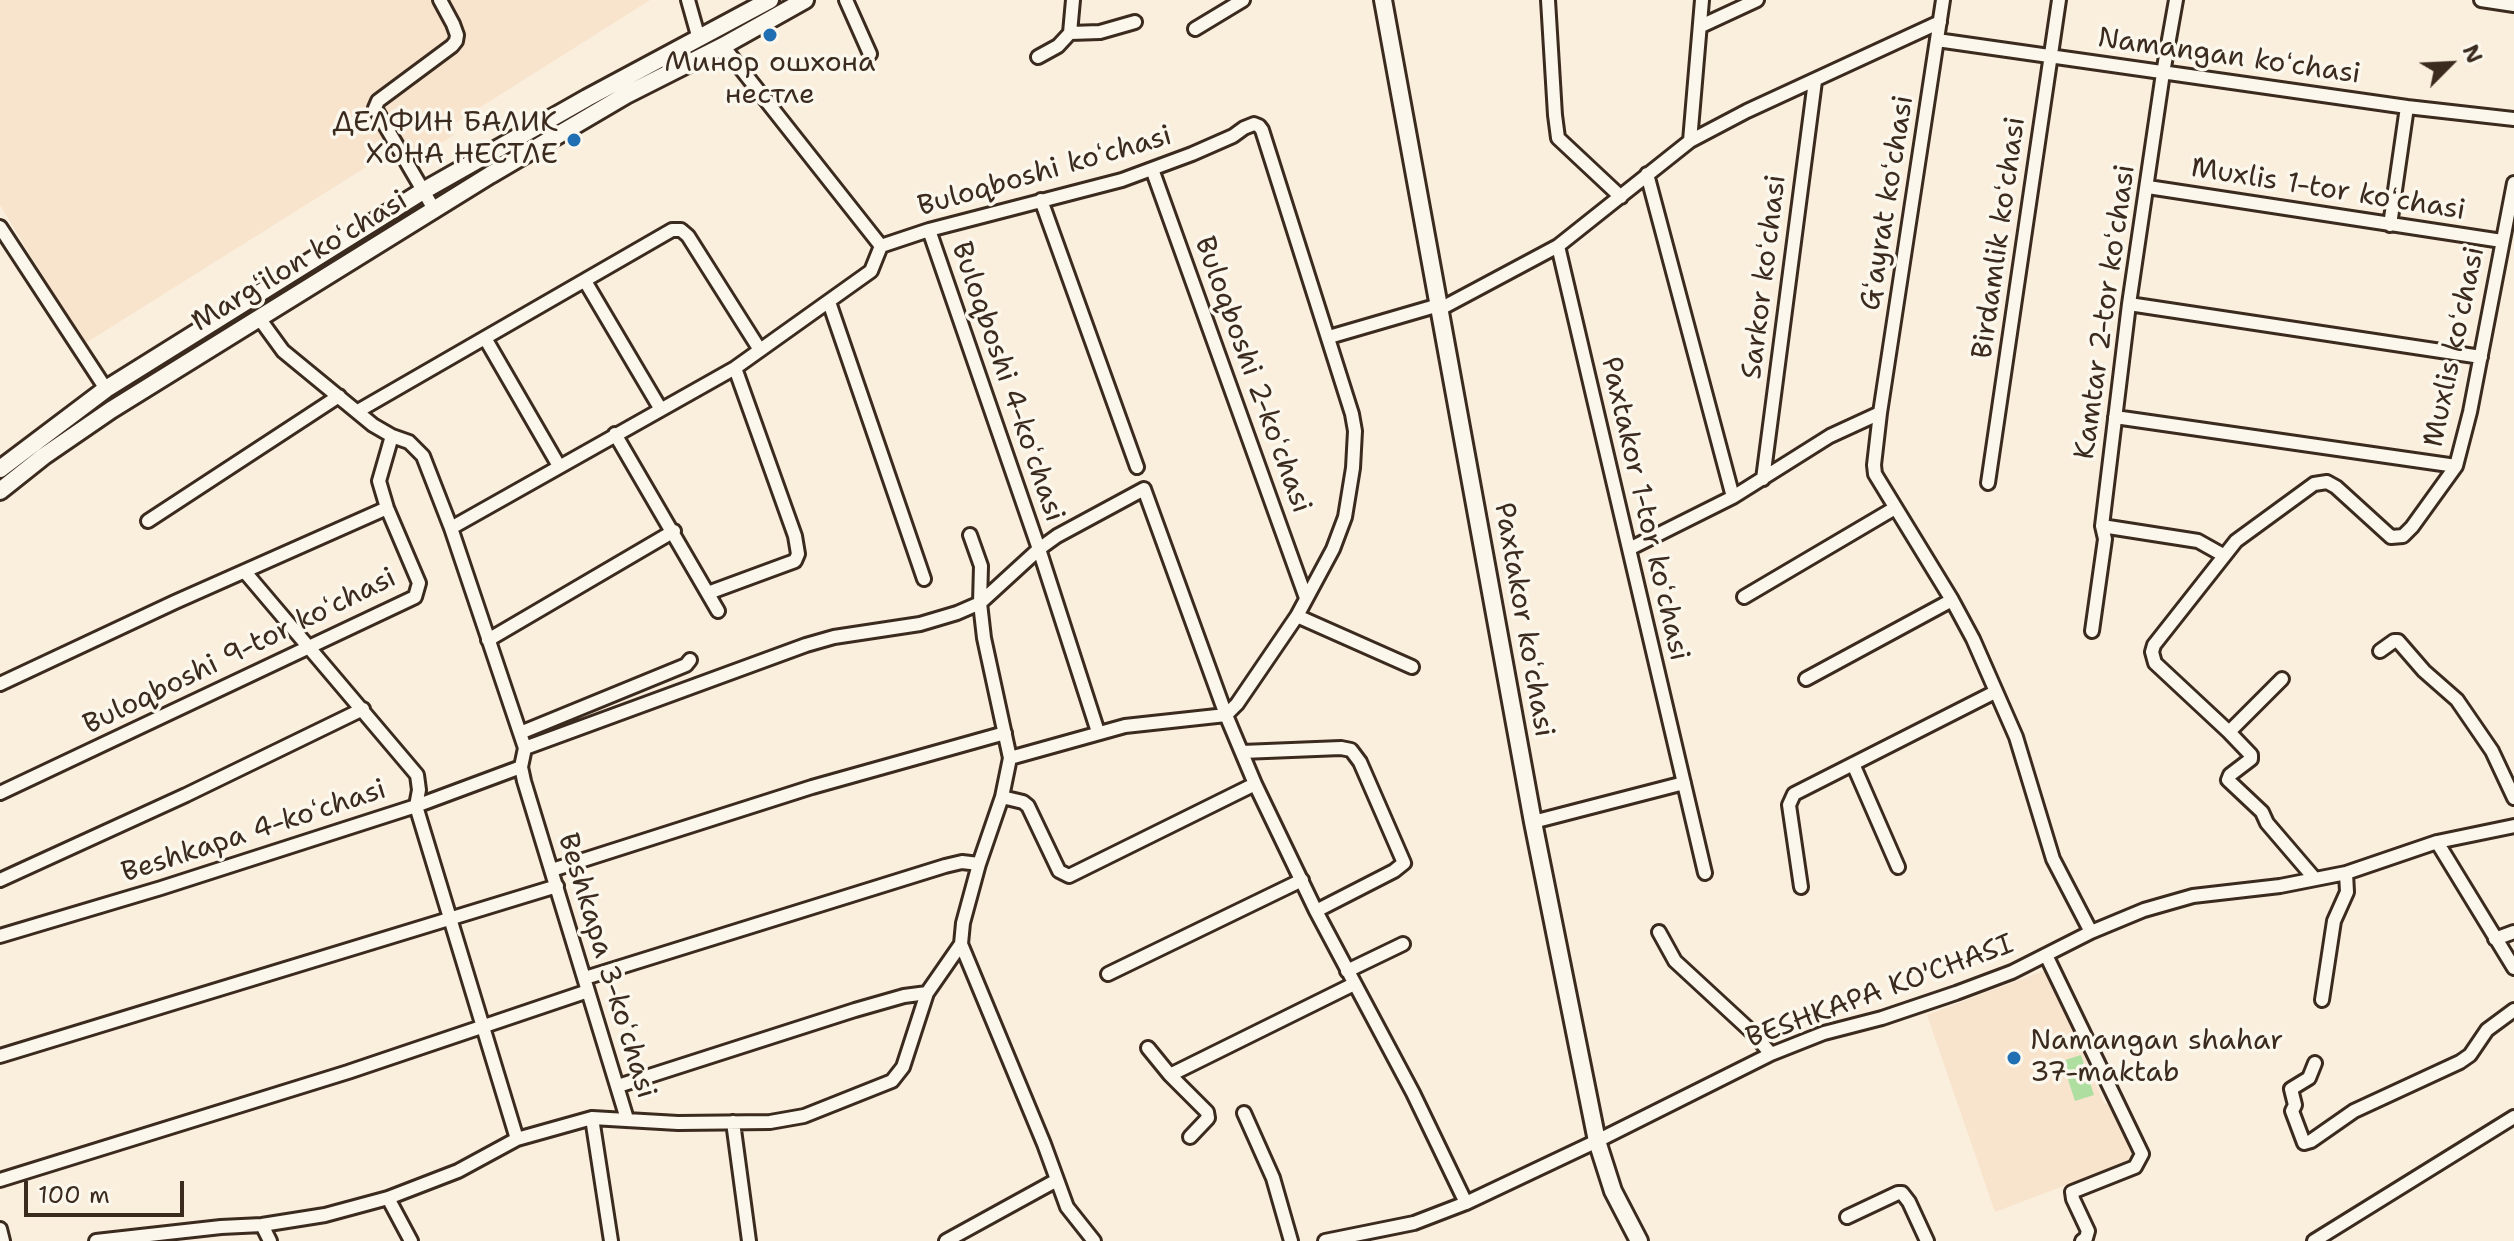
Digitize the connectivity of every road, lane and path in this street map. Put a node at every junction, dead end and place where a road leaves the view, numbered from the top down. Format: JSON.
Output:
{"nodes":[{"id":1,"x":440,"y":0,"type":"edge"},
{"id":2,"x":688,"y":0,"type":"edge"},
{"id":3,"x":770,"y":0,"type":"edge"},
{"id":4,"x":805,"y":0,"type":"edge"},
{"id":5,"x":846,"y":0,"type":"edge"},
{"id":6,"x":1073,"y":0,"type":"edge"},
{"id":7,"x":1243,"y":0,"type":"edge"},
{"id":8,"x":1383,"y":0,"type":"edge"},
{"id":9,"x":1548,"y":0,"type":"edge"},
{"id":10,"x":1702,"y":0,"type":"edge"},
{"id":11,"x":1757,"y":0,"type":"edge"},
{"id":12,"x":1943,"y":0,"type":"edge"},
{"id":13,"x":2059,"y":0,"type":"edge"},
{"id":14,"x":2176,"y":0,"type":"edge"},
{"id":15,"x":2481,"y":0,"type":"edge"},
{"id":16,"x":2514,"y":5,"type":"edge"},
{"id":17,"x":1135,"y":22,"type":"dead end"},
{"id":18,"x":1940,"y":22,"type":"junction"},
{"id":19,"x":1701,"y":26,"type":"junction"},
{"id":20,"x":1195,"y":29,"type":"dead end"},
{"id":21,"x":1070,"y":33,"type":"junction"},
{"id":22,"x":699,"y":39,"type":"junction"},
{"id":23,"x":1937,"y":40,"type":"junction"},
{"id":24,"x":723,"y":46,"type":"junction"},
{"id":25,"x":870,"y":54,"type":"dead end"},
{"id":26,"x":1038,"y":57,"type":"dead end"},
{"id":27,"x":2051,"y":57,"type":"junction"},
{"id":28,"x":2163,"y":73,"type":"junction"},
{"id":29,"x":1815,"y":81,"type":"junction"},
{"id":30,"x":2407,"y":107,"type":"junction"},
{"id":31,"x":2514,"y":119,"type":"edge"},
{"id":32,"x":1690,"y":141,"type":"junction"},
{"id":33,"x":1152,"y":169,"type":"junction"},
{"id":34,"x":1647,"y":174,"type":"junction"},
{"id":35,"x":2514,"y":183,"type":"edge"},
{"id":36,"x":2148,"y":187,"type":"junction"},
{"id":37,"x":423,"y":191,"type":"junction"},
{"id":38,"x":1621,"y":197,"type":"junction"},
{"id":39,"x":1041,"y":200,"type":"junction"},
{"id":40,"x":435,"y":211,"type":"junction"},
{"id":41,"x":2390,"y":225,"type":"junction"},
{"id":42,"x":0,"y":227,"type":"edge"},
{"id":43,"x":929,"y":230,"type":"junction"},
{"id":44,"x":2502,"y":241,"type":"junction"},
{"id":45,"x":881,"y":246,"type":"junction"},
{"id":46,"x":1558,"y":246,"type":"junction"},
{"id":47,"x":585,"y":281,"type":"junction"},
{"id":48,"x":829,"y":302,"type":"junction"},
{"id":49,"x":2129,"y":304,"type":"junction"},
{"id":50,"x":1439,"y":307,"type":"junction"},
{"id":51,"x":259,"y":318,"type":"junction"},
{"id":52,"x":1329,"y":337,"type":"junction"},
{"id":53,"x":485,"y":338,"type":"junction"},
{"id":54,"x":760,"y":350,"type":"junction"},
{"id":55,"x":2481,"y":357,"type":"junction"},
{"id":56,"x":735,"y":368,"type":"junction"},
{"id":57,"x":106,"y":389,"type":"junction"},
{"id":58,"x":339,"y":396,"type":"junction"},
{"id":59,"x":660,"y":408,"type":"junction"},
{"id":60,"x":358,"y":411,"type":"junction"},
{"id":61,"x":1880,"y":413,"type":"junction"},
{"id":62,"x":2115,"y":417,"type":"junction"},
{"id":63,"x":615,"y":434,"type":"junction"},
{"id":64,"x":392,"y":436,"type":"junction"},
{"id":65,"x":559,"y":466,"type":"junction"},
{"id":66,"x":2456,"y":466,"type":"junction"},
{"id":67,"x":1137,"y":467,"type":"dead end"},
{"id":68,"x":0,"y":469,"type":"edge"},
{"id":69,"x":1763,"y":479,"type":"junction"},
{"id":70,"x":1988,"y":483,"type":"dead end"},
{"id":71,"x":0,"y":491,"type":"edge"},
{"id":72,"x":1733,"y":497,"type":"junction"},
{"id":73,"x":387,"y":508,"type":"junction"},
{"id":74,"x":1895,"y":508,"type":"junction"},
{"id":75,"x":148,"y":521,"type":"dead end"},
{"id":76,"x":2102,"y":526,"type":"junction"},
{"id":77,"x":451,"y":528,"type":"junction"},
{"id":78,"x":674,"y":531,"type":"junction"},
{"id":79,"x":970,"y":535,"type":"dead end"},
{"id":80,"x":1039,"y":549,"type":"junction"},
{"id":81,"x":1629,"y":549,"type":"junction"},
{"id":82,"x":2223,"y":555,"type":"junction"},
{"id":83,"x":245,"y":572,"type":"junction"},
{"id":84,"x":924,"y":579,"type":"dead end"},
{"id":85,"x":708,"y":593,"type":"junction"},
{"id":86,"x":1744,"y":597,"type":"dead end"},
{"id":87,"x":1306,"y":598,"type":"junction"},
{"id":88,"x":1952,"y":600,"type":"junction"},
{"id":89,"x":980,"y":603,"type":"junction"},
{"id":90,"x":718,"y":611,"type":"dead end"},
{"id":91,"x":1297,"y":616,"type":"junction"},
{"id":92,"x":2092,"y":631,"type":"dead end"},
{"id":93,"x":488,"y":640,"type":"junction"},
{"id":94,"x":308,"y":646,"type":"junction"},
{"id":95,"x":2380,"y":651,"type":"dead end"},
{"id":96,"x":690,"y":660,"type":"dead end"},
{"id":97,"x":1412,"y":667,"type":"dead end"},
{"id":98,"x":1806,"y":679,"type":"dead end"},
{"id":99,"x":2282,"y":679,"type":"dead end"},
{"id":100,"x":0,"y":684,"type":"edge"},
{"id":101,"x":1995,"y":692,"type":"junction"},
{"id":102,"x":363,"y":709,"type":"junction"},
{"id":103,"x":1226,"y":715,"type":"junction"},
{"id":104,"x":1098,"y":732,"type":"junction"},
{"id":105,"x":2229,"y":732,"type":"junction"},
{"id":106,"x":520,"y":733,"type":"junction"},
{"id":107,"x":1005,"y":733,"type":"junction"},
{"id":108,"x":525,"y":748,"type":"junction"},
{"id":109,"x":1242,"y":752,"type":"junction"},
{"id":110,"x":1010,"y":758,"type":"junction"},
{"id":111,"x":1853,"y":764,"type":"junction"},
{"id":112,"x":521,"y":767,"type":"junction"},
{"id":113,"x":1684,"y":783,"type":"junction"},
{"id":114,"x":1255,"y":784,"type":"junction"},
{"id":115,"x":0,"y":793,"type":"edge"},
{"id":116,"x":1002,"y":797,"type":"junction"},
{"id":117,"x":2514,"y":798,"type":"edge"},
{"id":118,"x":416,"y":806,"type":"junction"},
{"id":119,"x":1533,"y":822,"type":"junction"},
{"id":120,"x":2514,"y":826,"type":"edge"},
{"id":121,"x":2437,"y":842,"type":"junction"},
{"id":122,"x":979,"y":864,"type":"junction"},
{"id":123,"x":1898,"y":867,"type":"dead end"},
{"id":124,"x":552,"y":870,"type":"junction"},
{"id":125,"x":1705,"y":873,"type":"dead end"},
{"id":126,"x":2346,"y":873,"type":"junction"},
{"id":127,"x":2315,"y":879,"type":"junction"},
{"id":128,"x":0,"y":880,"type":"edge"},
{"id":129,"x":1302,"y":880,"type":"junction"},
{"id":130,"x":557,"y":886,"type":"junction"},
{"id":131,"x":1801,"y":887,"type":"dead end"},
{"id":132,"x":1316,"y":911,"type":"junction"},
{"id":133,"x":451,"y":919,"type":"junction"},
{"id":134,"x":1659,"y":932,"type":"dead end"},
{"id":135,"x":2091,"y":932,"type":"junction"},
{"id":136,"x":2514,"y":932,"type":"edge"},
{"id":137,"x":0,"y":936,"type":"edge"},
{"id":138,"x":2495,"y":939,"type":"junction"},
{"id":139,"x":961,"y":944,"type":"junction"},
{"id":140,"x":1403,"y":944,"type":"dead end"},
{"id":141,"x":2046,"y":955,"type":"junction"},
{"id":142,"x":2514,"y":968,"type":"edge"},
{"id":143,"x":1347,"y":971,"type":"junction"},
{"id":144,"x":1108,"y":974,"type":"dead end"},
{"id":145,"x":1354,"y":984,"type":"junction"},
{"id":146,"x":586,"y":985,"type":"junction"},
{"id":147,"x":927,"y":993,"type":"junction"},
{"id":148,"x":2322,"y":1000,"type":"dead end"},
{"id":149,"x":2514,"y":1010,"type":"edge"},
{"id":150,"x":482,"y":1025,"type":"junction"},
{"id":151,"x":1148,"y":1048,"type":"dead end"},
{"id":152,"x":1771,"y":1054,"type":"junction"},
{"id":153,"x":0,"y":1056,"type":"edge"},
{"id":154,"x":2315,"y":1063,"type":"dead end"},
{"id":155,"x":1170,"y":1075,"type":"junction"},
{"id":156,"x":618,"y":1086,"type":"junction"},
{"id":157,"x":1244,"y":1113,"type":"dead end"},
{"id":158,"x":2514,"y":1117,"type":"edge"},
{"id":159,"x":592,"y":1118,"type":"junction"},
{"id":160,"x":627,"y":1119,"type":"junction"},
{"id":161,"x":733,"y":1122,"type":"junction"},
{"id":162,"x":1190,"y":1137,"type":"dead end"},
{"id":163,"x":517,"y":1139,"type":"junction"},
{"id":164,"x":1597,"y":1141,"type":"junction"},
{"id":165,"x":0,"y":1180,"type":"edge"},
{"id":166,"x":1057,"y":1180,"type":"junction"},
{"id":167,"x":388,"y":1198,"type":"junction"},
{"id":168,"x":1466,"y":1203,"type":"junction"},
{"id":169,"x":1847,"y":1217,"type":"dead end"},
{"id":170,"x":262,"y":1225,"type":"junction"},
{"id":171,"x":0,"y":1229,"type":"edge"},
{"id":172,"x":137,"y":1239,"type":"edge"},
{"id":173,"x":3,"y":1241,"type":"edge"},
{"id":174,"x":96,"y":1241,"type":"edge"},
{"id":175,"x":270,"y":1241,"type":"edge"},
{"id":176,"x":411,"y":1241,"type":"edge"},
{"id":177,"x":611,"y":1241,"type":"edge"},
{"id":178,"x":749,"y":1241,"type":"edge"},
{"id":179,"x":946,"y":1241,"type":"edge"},
{"id":180,"x":1094,"y":1241,"type":"edge"},
{"id":181,"x":1291,"y":1241,"type":"edge"},
{"id":182,"x":1325,"y":1241,"type":"edge"},
{"id":183,"x":1639,"y":1241,"type":"edge"},
{"id":184,"x":1927,"y":1241,"type":"edge"},
{"id":185,"x":2082,"y":1241,"type":"edge"},
{"id":186,"x":2314,"y":1241,"type":"edge"}],
"edges":[{"from":1,"to":37,"type":"street"},
{"from":2,"to":22,"type":"street"},
{"from":3,"to":22,"type":"main road","name":"Margʻilon koʻchasi"},
{"from":4,"to":24,"type":"main road","name":"Margʻilon koʻchasi"},
{"from":5,"to":25,"type":"street"},
{"from":6,"to":21,"type":"street"},
{"from":7,"to":20,"type":"street"},
{"from":8,"to":50,"type":"main road","name":"Paxtakor koʻchasi"},
{"from":9,"to":38,"type":"street"},
{"from":10,"to":19,"type":"street"},
{"from":11,"to":19,"type":"street"},
{"from":12,"to":18,"type":"street","name":"Gʻayrat koʻchasi"},
{"from":13,"to":27,"type":"street","name":"Birdamlik koʻchasi"},
{"from":14,"to":28,"type":"street","name":"Kamtar 2-tor koʻchasi"},
{"from":15,"to":16,"type":"street"},
{"from":17,"to":21,"type":"street"},
{"from":18,"to":23,"type":"street","name":"Gʻayrat koʻchasi"},
{"from":18,"to":29,"type":"street"},
{"from":19,"to":32,"type":"street"},
{"from":21,"to":26,"type":"street"},
{"from":22,"to":37,"type":"main road","name":"Margʻilon koʻchasi"},
{"from":23,"to":27,"type":"street","name":"Namangan koʻchasi"},
{"from":23,"to":61,"type":"street","name":"Gʻayrat koʻchasi"},
{"from":24,"to":40,"type":"main road","name":"Margʻilon koʻchasi"},
{"from":24,"to":45,"type":"street"},
{"from":27,"to":28,"type":"street","name":"Namangan koʻchasi"},
{"from":27,"to":70,"type":"street","name":"Birdamlik koʻchasi"},
{"from":28,"to":30,"type":"street","name":"Namangan koʻchasi"},
{"from":28,"to":36,"type":"street","name":"Kamtar 2-tor koʻchasi"},
{"from":29,"to":32,"type":"street"},
{"from":29,"to":69,"type":"street","name":"Sarkor koʻchasi"},
{"from":30,"to":31,"type":"street","name":"Namangan koʻchasi"},
{"from":30,"to":41,"type":"street"},
{"from":32,"to":34,"type":"street"},
{"from":33,"to":39,"type":"street","name":"Buloqboshi koʻchasi"},
{"from":33,"to":52,"type":"street","name":"Buloqboshi koʻchasi"},
{"from":33,"to":87,"type":"street","name":"Buloqboshi 2-koʻchasi"},
{"from":34,"to":38,"type":"street"},
{"from":34,"to":72,"type":"street"},
{"from":35,"to":44,"type":"street","name":"Muxlis koʻchasi"},
{"from":36,"to":41,"type":"street","name":"Muxlis 1-tor koʻchasi"},
{"from":36,"to":49,"type":"street","name":"Kamtar 2-tor koʻchasi"},
{"from":37,"to":40,"type":"street"},
{"from":37,"to":57,"type":"main road","name":"Margʻilon koʻchasi"},
{"from":38,"to":46,"type":"street"},
{"from":39,"to":43,"type":"street","name":"Buloqboshi koʻchasi"},
{"from":39,"to":67,"type":"street"},
{"from":40,"to":51,"type":"main road","name":"Margʻilon koʻchasi"},
{"from":41,"to":44,"type":"street","name":"Muxlis 1-tor koʻchasi"},
{"from":42,"to":57,"type":"street"},
{"from":43,"to":45,"type":"street","name":"Buloqboshi koʻchasi"},
{"from":43,"to":80,"type":"street","name":"Buloqboshi 4-koʻchasi"},
{"from":44,"to":55,"type":"street","name":"Muxlis koʻchasi"},
{"from":45,"to":48,"type":"street"},
{"from":46,"to":50,"type":"street"},
{"from":46,"to":81,"type":"street","name":"Paxtakor 1-tor koʻchasi"},
{"from":47,"to":53,"type":"street"},
{"from":47,"to":54,"type":"street"},
{"from":47,"to":59,"type":"street"},
{"from":48,"to":54,"type":"street"},
{"from":48,"to":84,"type":"street"},
{"from":49,"to":55,"type":"street"},
{"from":49,"to":62,"type":"street","name":"Kamtar 2-tor koʻchasi"},
{"from":50,"to":52,"type":"street"},
{"from":50,"to":119,"type":"main road","name":"Paxtakor koʻchasi"},
{"from":51,"to":58,"type":"street"},
{"from":51,"to":71,"type":"main road","name":"Margʻilon koʻchasi"},
{"from":52,"to":87,"type":"street"},
{"from":53,"to":60,"type":"street"},
{"from":53,"to":65,"type":"street"},
{"from":54,"to":56,"type":"street"},
{"from":55,"to":66,"type":"street","name":"Muxlis koʻchasi"},
{"from":56,"to":59,"type":"street"},
{"from":56,"to":85,"type":"street"},
{"from":57,"to":68,"type":"main road","name":"Margʻilon koʻchasi"},
{"from":58,"to":60,"type":"street"},
{"from":58,"to":75,"type":"street"},
{"from":59,"to":63,"type":"street"},
{"from":60,"to":64,"type":"street"},
{"from":61,"to":69,"type":"street"},
{"from":61,"to":74,"type":"street","name":"Gʻayrat koʻchasi"},
{"from":62,"to":66,"type":"street"},
{"from":62,"to":76,"type":"street","name":"Kamtar 2-tor koʻchasi"},
{"from":63,"to":65,"type":"street"},
{"from":63,"to":78,"type":"street"},
{"from":64,"to":73,"type":"street"},
{"from":64,"to":77,"type":"street"},
{"from":65,"to":77,"type":"street"},
{"from":66,"to":82,"type":"street","name":"Muxlis koʻchasi"},
{"from":69,"to":72,"type":"street"},
{"from":72,"to":81,"type":"street"},
{"from":73,"to":83,"type":"street"},
{"from":73,"to":94,"type":"street","name":"Buloqboshi 9-tor koʻchasi"},
{"from":74,"to":86,"type":"street"},
{"from":74,"to":88,"type":"street","name":"Gʻayrat koʻchasi"},
{"from":76,"to":82,"type":"street"},
{"from":76,"to":92,"type":"street","name":"Kamtar 2-tor koʻchasi"},
{"from":77,"to":93,"type":"street"},
{"from":78,"to":85,"type":"street"},
{"from":78,"to":93,"type":"street"},
{"from":79,"to":89,"type":"street","name":"Beshkapa 3-koʻchasi"},
{"from":80,"to":89,"type":"street"},
{"from":80,"to":103,"type":"street"},
{"from":80,"to":104,"type":"street","name":"Buloqboshi 4-koʻchasi"},
{"from":81,"to":113,"type":"street","name":"Paxtakor 1-tor koʻchasi"},
{"from":82,"to":105,"type":"street","name":"Muxlis koʻchasi"},
{"from":83,"to":94,"type":"street"},
{"from":83,"to":100,"type":"street"},
{"from":85,"to":90,"type":"street"},
{"from":87,"to":91,"type":"street"},
{"from":88,"to":98,"type":"street"},
{"from":88,"to":101,"type":"street","name":"Gʻayrat koʻchasi"},
{"from":89,"to":107,"type":"street","name":"Beshkapa 3-koʻchasi"},
{"from":89,"to":108,"type":"street"},
{"from":91,"to":97,"type":"street"},
{"from":91,"to":103,"type":"street"},
{"from":93,"to":106,"type":"street"},
{"from":94,"to":102,"type":"street"},
{"from":94,"to":115,"type":"street","name":"Buloqboshi 9-tor koʻchasi"},
{"from":95,"to":117,"type":"street"},
{"from":96,"to":106,"type":"street"},
{"from":99,"to":105,"type":"street"},
{"from":101,"to":111,"type":"street"},
{"from":101,"to":135,"type":"street","name":"Gʻayrat koʻchasi"},
{"from":102,"to":118,"type":"street"},
{"from":102,"to":128,"type":"street"},
{"from":103,"to":104,"type":"street"},
{"from":103,"to":109,"type":"street"},
{"from":104,"to":110,"type":"street"},
{"from":105,"to":127,"type":"street"},
{"from":106,"to":108,"type":"street"},
{"from":107,"to":110,"type":"street","name":"Beshkapa 3-koʻchasi"},
{"from":107,"to":124,"type":"street"},
{"from":108,"to":112,"type":"street","name":"Beshkapa 3-koʻchasi"},
{"from":109,"to":114,"type":"street"},
{"from":109,"to":132,"type":"street"},
{"from":110,"to":116,"type":"street","name":"Beshkapa 3-koʻchasi"},
{"from":111,"to":123,"type":"street"},
{"from":111,"to":131,"type":"street"},
{"from":112,"to":118,"type":"street","name":"Beshkapa 4-koʻchasi"},
{"from":112,"to":124,"type":"street","name":"Beshkapa 3-koʻchasi"},
{"from":113,"to":119,"type":"street"},
{"from":113,"to":125,"type":"street","name":"Paxtakor 1-tor koʻchasi"},
{"from":114,"to":116,"type":"street"},
{"from":114,"to":129,"type":"street"},
{"from":116,"to":122,"type":"street","name":"Beshkapa 3-koʻchasi"},
{"from":118,"to":133,"type":"street"},
{"from":118,"to":137,"type":"street","name":"Beshkapa 4-koʻchasi"},
{"from":119,"to":164,"type":"main road","name":"Paxtakor koʻchasi"},
{"from":120,"to":121,"type":"street","name":"BESHKAPA KO'CHASI"},
{"from":121,"to":126,"type":"street","name":"BESHKAPA KO'CHASI"},
{"from":121,"to":138,"type":"street"},
{"from":122,"to":139,"type":"street","name":"Beshkapa 3-koʻchasi"},
{"from":122,"to":146,"type":"street"},
{"from":124,"to":130,"type":"street","name":"Beshkapa 3-koʻchasi"},
{"from":126,"to":127,"type":"street","name":"BESHKAPA KO'CHASI"},
{"from":126,"to":148,"type":"street"},
{"from":127,"to":135,"type":"street","name":"BESHKAPA KO'CHASI"},
{"from":129,"to":132,"type":"street"},
{"from":129,"to":144,"type":"street"},
{"from":130,"to":133,"type":"street"},
{"from":130,"to":146,"type":"street","name":"Beshkapa 3-koʻchasi"},
{"from":132,"to":143,"type":"street"},
{"from":133,"to":150,"type":"street"},
{"from":133,"to":153,"type":"street"},
{"from":134,"to":152,"type":"street"},
{"from":135,"to":141,"type":"street","name":"BESHKAPA KO'CHASI"},
{"from":136,"to":138,"type":"street"},
{"from":138,"to":142,"type":"street"},
{"from":139,"to":147,"type":"street","name":"Beshkapa 3-koʻchasi"},
{"from":139,"to":166,"type":"street"},
{"from":140,"to":143,"type":"street"},
{"from":141,"to":152,"type":"street","name":"BESHKAPA KO'CHASI"},
{"from":141,"to":185,"type":"street"},
{"from":143,"to":145,"type":"street"},
{"from":145,"to":155,"type":"street"},
{"from":145,"to":168,"type":"street"},
{"from":146,"to":150,"type":"street"},
{"from":146,"to":156,"type":"street","name":"Beshkapa 3-koʻchasi"},
{"from":147,"to":156,"type":"street"},
{"from":147,"to":161,"type":"street","name":"Beshkapa 3-koʻchasi"},
{"from":149,"to":154,"type":"street"},
{"from":150,"to":163,"type":"street"},
{"from":150,"to":165,"type":"street"},
{"from":151,"to":155,"type":"street"},
{"from":152,"to":164,"type":"street","name":"BESHKAPA KO'CHASI"},
{"from":155,"to":162,"type":"street"},
{"from":156,"to":160,"type":"street","name":"Beshkapa 3-koʻchasi"},
{"from":157,"to":181,"type":"street"},
{"from":158,"to":186,"type":"street"},
{"from":159,"to":160,"type":"street"},
{"from":159,"to":163,"type":"street"},
{"from":159,"to":177,"type":"street"},
{"from":160,"to":161,"type":"street","name":"Beshkapa 3-koʻchasi"},
{"from":161,"to":178,"type":"street"},
{"from":163,"to":167,"type":"street"},
{"from":164,"to":168,"type":"street","name":"BESHKAPA KO'CHASI"},
{"from":164,"to":183,"type":"main road","name":"Paxtakor koʻchasi"},
{"from":166,"to":179,"type":"street"},
{"from":166,"to":180,"type":"street"},
{"from":167,"to":170,"type":"street"},
{"from":167,"to":176,"type":"street"},
{"from":168,"to":182,"type":"street","name":"BESHKAPA KO'CHASI"},
{"from":169,"to":184,"type":"street"},
{"from":170,"to":172,"type":"street"},
{"from":170,"to":175,"type":"street"},
{"from":171,"to":173,"type":"street"},
{"from":172,"to":174,"type":"street"}]}
